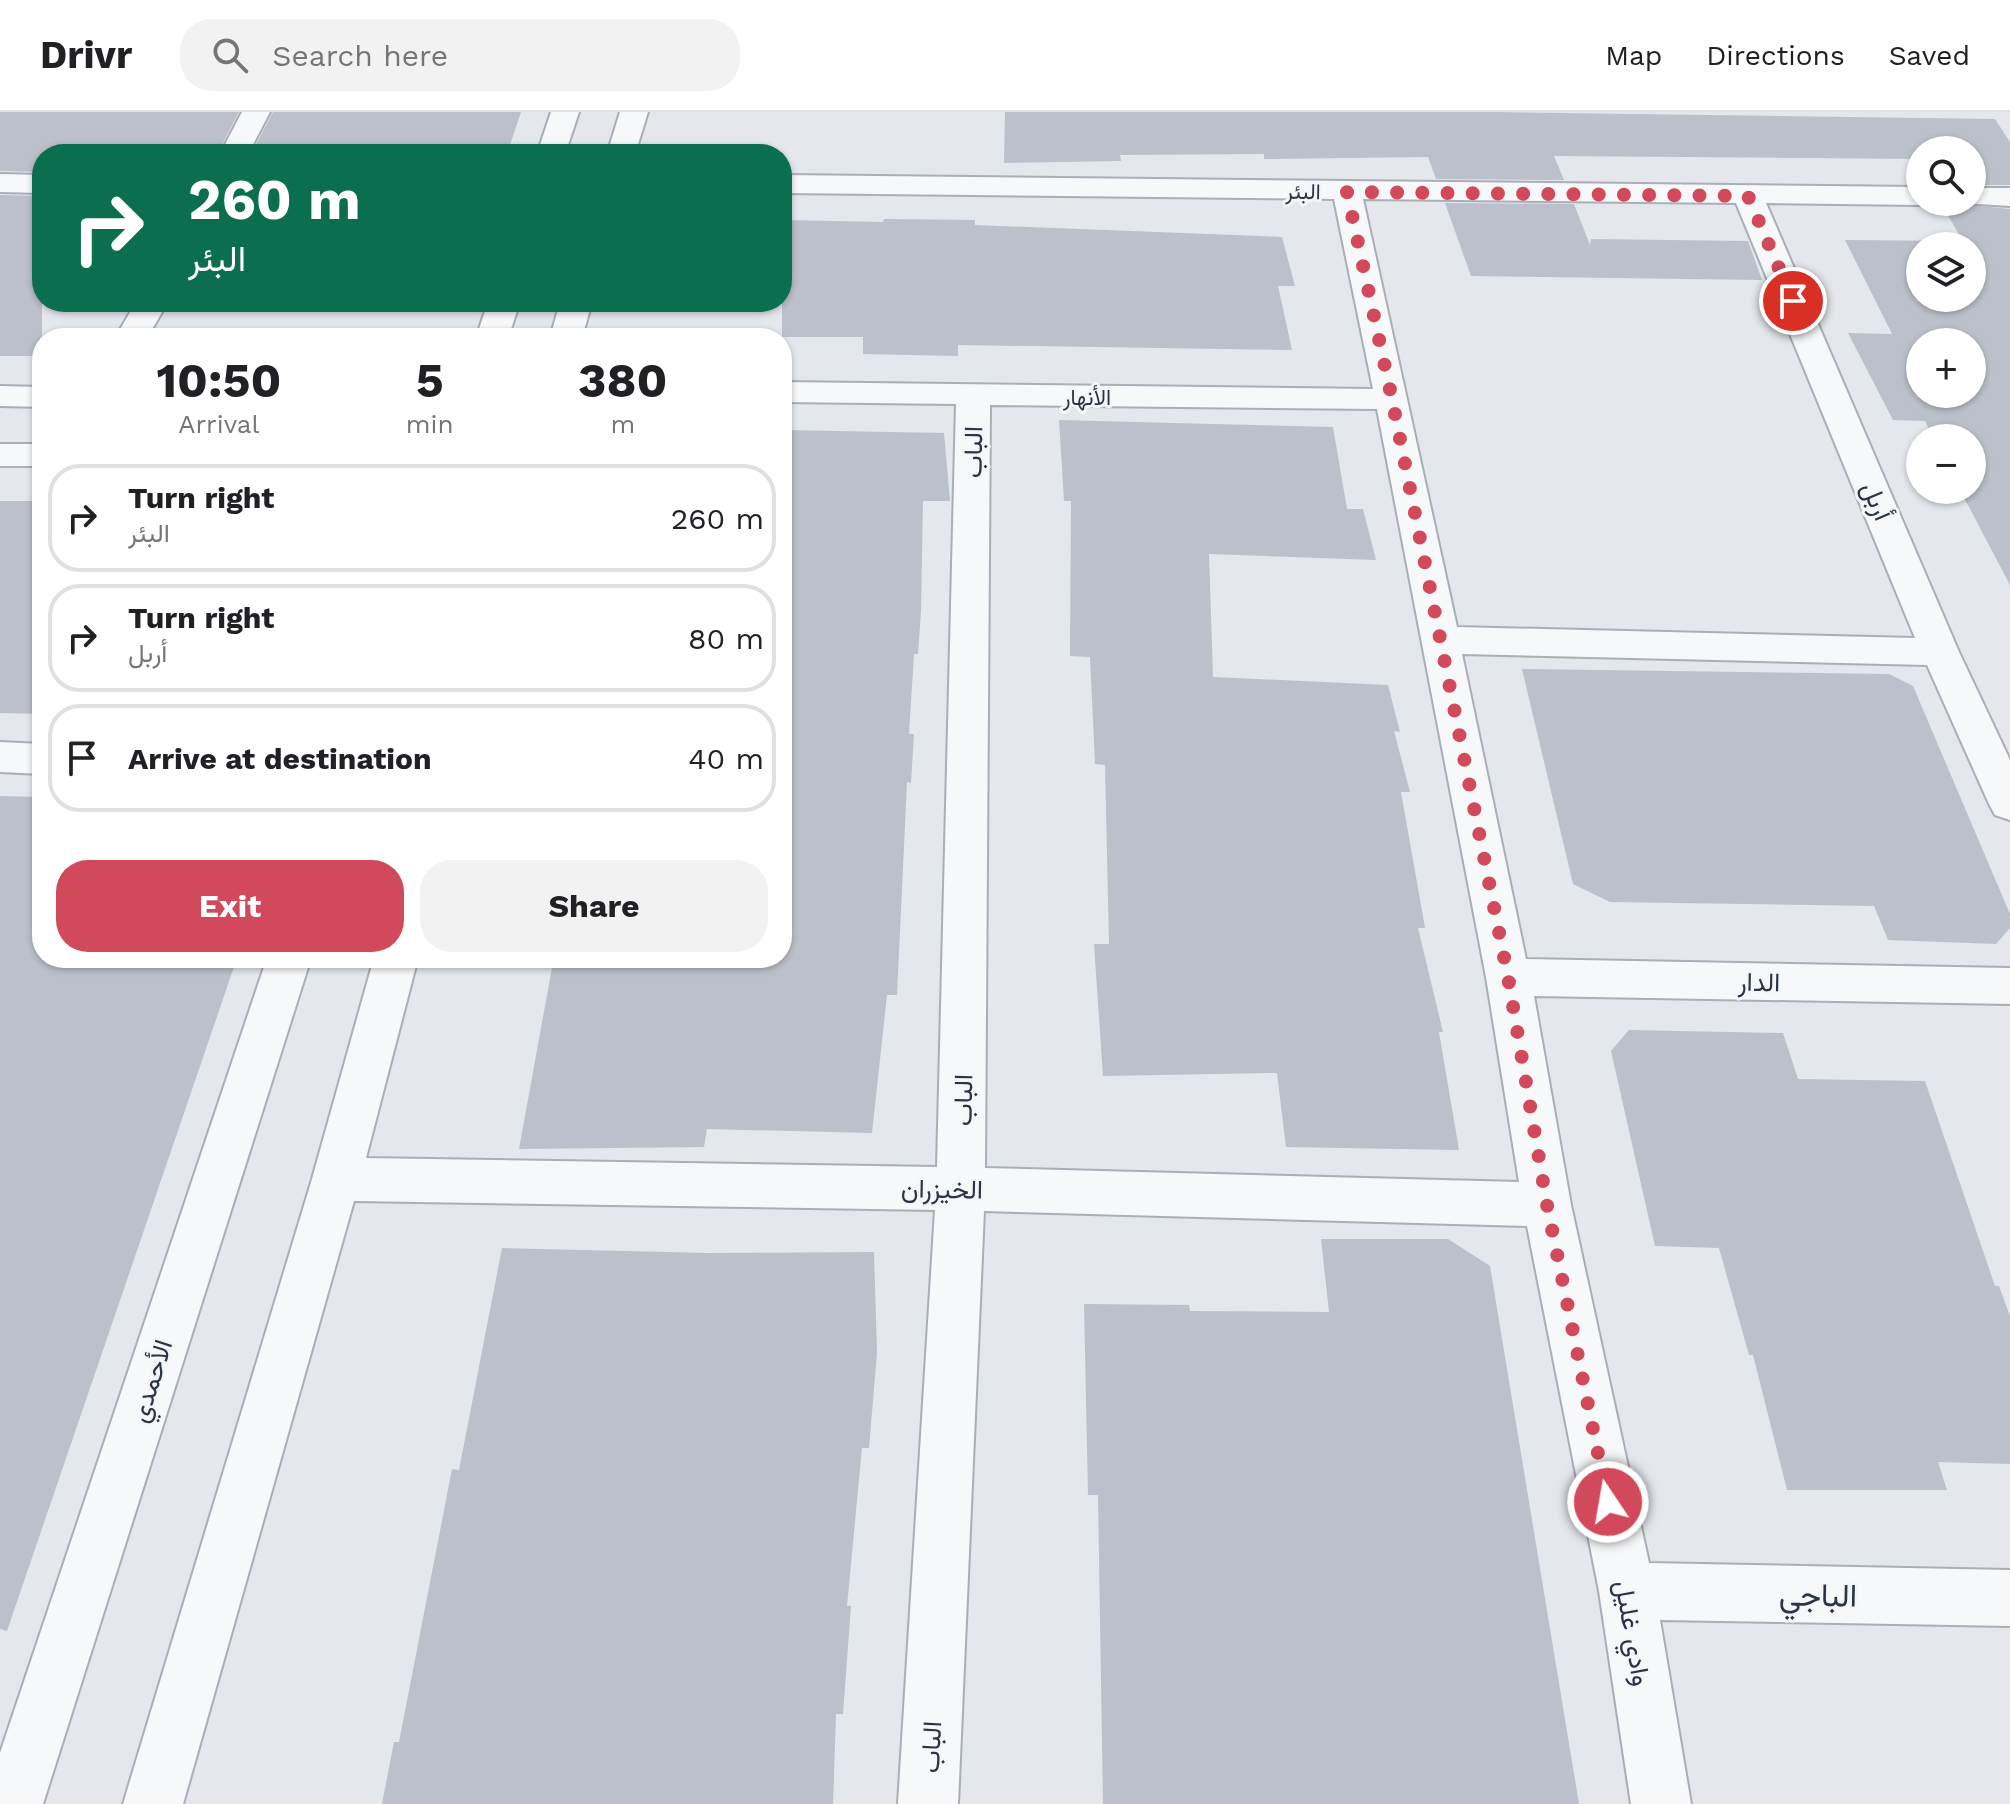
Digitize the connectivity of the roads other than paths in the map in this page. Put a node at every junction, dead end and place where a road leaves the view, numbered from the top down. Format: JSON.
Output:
{"nodes":[{"id":1,"x":256,"y":112,"type":"edge"},
{"id":2,"x":565,"y":112,"type":"edge"},
{"id":3,"x":634,"y":112,"type":"edge"},
{"id":4,"x":239,"y":144,"type":"edge"},
{"id":5,"x":554,"y":144,"type":"edge"},
{"id":6,"x":624,"y":144,"type":"edge"},
{"id":7,"x":0,"y":183,"type":"edge"},
{"id":8,"x":32,"y":184,"type":"edge"},
{"id":9,"x":792,"y":184,"type":"edge"},
{"id":10,"x":1347,"y":192,"type":"junction"},
{"id":11,"x":1748,"y":196,"type":"junction"},
{"id":12,"x":1906,"y":196,"type":"edge"},
{"id":13,"x":1986,"y":197,"type":"edge"},
{"id":14,"x":2010,"y":197,"type":"edge"},
{"id":15,"x":792,"y":392,"type":"edge"},
{"id":16,"x":0,"y":396,"type":"edge"},
{"id":17,"x":973,"y":396,"type":"junction"},
{"id":18,"x":32,"y":397,"type":"edge"},
{"id":19,"x":1392,"y":399,"type":"junction"},
{"id":20,"x":0,"y":455,"type":"edge"},
{"id":21,"x":32,"y":455,"type":"edge"},
{"id":22,"x":1440,"y":640,"type":"junction"},
{"id":23,"x":1940,"y":652,"type":"junction"},
{"id":24,"x":0,"y":757,"type":"edge"},
{"id":25,"x":32,"y":759,"type":"edge"},
{"id":26,"x":2010,"y":804,"type":"edge"},
{"id":27,"x":286,"y":968,"type":"edge"},
{"id":28,"x":393,"y":968,"type":"edge"},
{"id":29,"x":1508,"y":977,"type":"junction"},
{"id":30,"x":2010,"y":986,"type":"edge"},
{"id":31,"x":336,"y":1179,"type":"junction"},
{"id":32,"x":961,"y":1189,"type":"junction"},
{"id":33,"x":1547,"y":1205,"type":"junction"},
{"id":34,"x":1627,"y":1591,"type":"junction"},
{"id":35,"x":2010,"y":1598,"type":"edge"},
{"id":36,"x":13,"y":1804,"type":"edge"},
{"id":37,"x":153,"y":1804,"type":"edge"},
{"id":38,"x":928,"y":1804,"type":"edge"},
{"id":39,"x":1661,"y":1804,"type":"edge"}],
"edges":[{"from":1,"to":4,"type":"street"},
{"from":2,"to":5,"type":"street"},
{"from":3,"to":6,"type":"street"},
{"from":7,"to":8,"type":"street"},
{"from":9,"to":10,"type":"street","name":"البئر"},
{"from":10,"to":11,"type":"street","name":"البئر"},
{"from":10,"to":19,"type":"street","name":"وادي غليل"},
{"from":11,"to":12,"type":"street","name":"البئر"},
{"from":11,"to":23,"type":"street","name":"أربل"},
{"from":13,"to":14,"type":"street"},
{"from":15,"to":17,"type":"street","name":"الأنهار"},
{"from":16,"to":18,"type":"street"},
{"from":17,"to":19,"type":"street","name":"الأنهار"},
{"from":17,"to":32,"type":"street","name":"الباب"},
{"from":19,"to":22,"type":"street","name":"وادي غليل"},
{"from":20,"to":21,"type":"street"},
{"from":22,"to":23,"type":"street"},
{"from":22,"to":29,"type":"street","name":"وادي غليل"},
{"from":23,"to":26,"type":"street","name":"أربل"},
{"from":24,"to":25,"type":"street"},
{"from":27,"to":36,"type":"street","name":"الأحمدي"},
{"from":28,"to":31,"type":"street"},
{"from":29,"to":30,"type":"street","name":"الدار"},
{"from":29,"to":33,"type":"street","name":"وادي غليل"},
{"from":31,"to":32,"type":"street","name":"الخيزران"},
{"from":31,"to":37,"type":"street"},
{"from":32,"to":33,"type":"street","name":"الخيزران"},
{"from":32,"to":38,"type":"street","name":"الباب"},
{"from":33,"to":34,"type":"street","name":"وادي غليل"},
{"from":34,"to":35,"type":"street","name":"الباجي"},
{"from":34,"to":39,"type":"street","name":"وادي غليل"}]}
